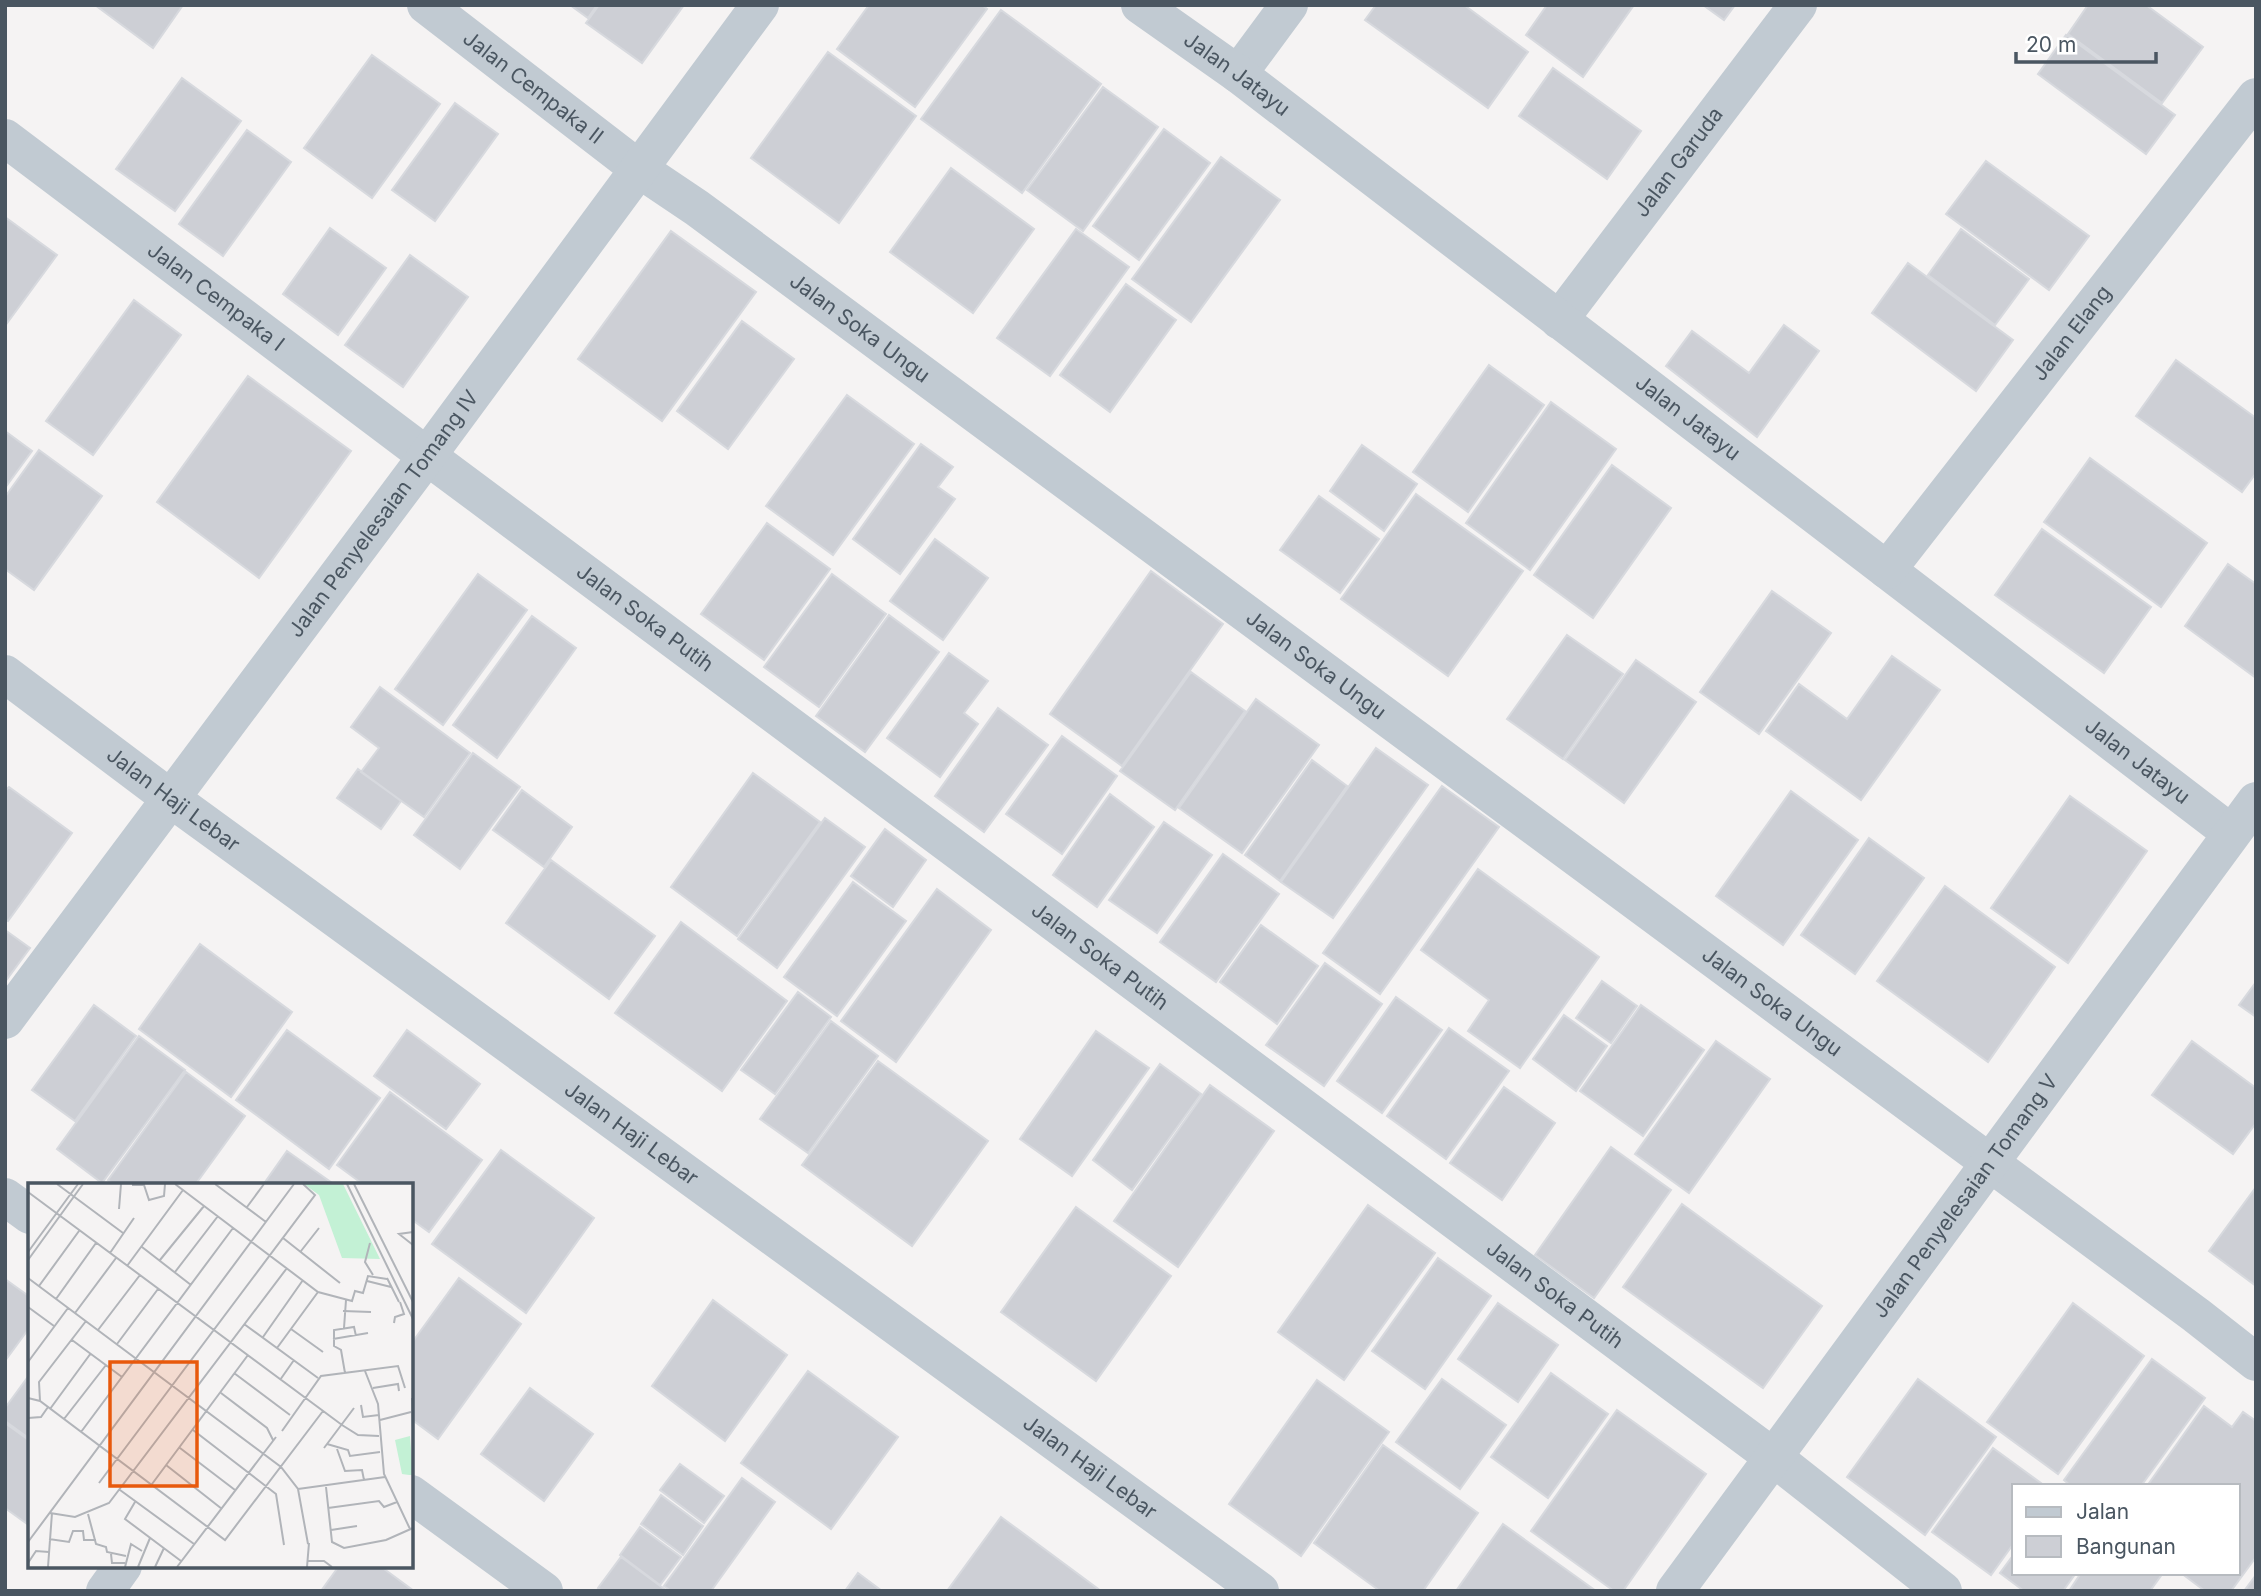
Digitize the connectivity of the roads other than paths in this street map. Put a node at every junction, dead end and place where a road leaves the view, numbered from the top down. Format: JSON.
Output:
{"nodes":[{"id":1,"x":426,"y":5,"type":"edge"},
{"id":2,"x":760,"y":5,"type":"edge"},
{"id":3,"x":1140,"y":5,"type":"edge"},
{"id":4,"x":1289,"y":5,"type":"edge"},
{"id":5,"x":1798,"y":5,"type":"edge"},
{"id":6,"x":1238,"y":74,"type":"junction"},
{"id":7,"x":2256,"y":97,"type":"edge"},
{"id":8,"x":5,"y":138,"type":"edge"},
{"id":9,"x":639,"y":169,"type":"junction"},
{"id":10,"x":1559,"y":320,"type":"junction"},
{"id":11,"x":427,"y":456,"type":"junction"},
{"id":12,"x":1887,"y":570,"type":"junction"},
{"id":13,"x":5,"y":674,"type":"edge"},
{"id":14,"x":170,"y":798,"type":"junction"},
{"id":15,"x":2256,"y":801,"type":"edge"},
{"id":16,"x":2231,"y":833,"type":"junction"},
{"id":17,"x":5,"y":1020,"type":"edge"},
{"id":18,"x":1989,"y":1163,"type":"junction"},
{"id":19,"x":5,"y":1197,"type":"edge"},
{"id":20,"x":28,"y":1214,"type":"edge"},
{"id":21,"x":2256,"y":1362,"type":"edge"},
{"id":22,"x":1773,"y":1457,"type":"junction"},
{"id":23,"x":413,"y":1495,"type":"edge"},
{"id":24,"x":122,"y":1568,"type":"edge"},
{"id":25,"x":105,"y":1591,"type":"edge"},
{"id":26,"x":544,"y":1591,"type":"edge"},
{"id":27,"x":1260,"y":1591,"type":"edge"},
{"id":28,"x":1675,"y":1591,"type":"edge"},
{"id":29,"x":1943,"y":1591,"type":"edge"}],
"edges":[{"from":1,"to":9,"type":"street","name":"Jalan Cempaka II"},
{"from":2,"to":9,"type":"street","name":"Jalan Penyelesaian Tomang IV"},
{"from":3,"to":6,"type":"street","name":"Jalan Jatayu"},
{"from":4,"to":6,"type":"street"},
{"from":5,"to":10,"type":"street","name":"Jalan Garuda"},
{"from":6,"to":10,"type":"street","name":"Jalan Jatayu"},
{"from":7,"to":12,"type":"street","name":"Jalan Elang"},
{"from":8,"to":11,"type":"street","name":"Jalan Cempaka I"},
{"from":9,"to":11,"type":"street","name":"Jalan Penyelesaian Tomang IV"},
{"from":9,"to":18,"type":"street","name":"Jalan Soka Ungu"},
{"from":10,"to":12,"type":"street","name":"Jalan Jatayu"},
{"from":11,"to":14,"type":"street","name":"Jalan Penyelesaian Tomang IV"},
{"from":11,"to":22,"type":"street","name":"Jalan Soka Putih"},
{"from":12,"to":16,"type":"street","name":"Jalan Jatayu"},
{"from":13,"to":14,"type":"street","name":"Jalan Haji Lebar"},
{"from":14,"to":17,"type":"street","name":"Jalan Penyelesaian Tomang IV"},
{"from":14,"to":27,"type":"street","name":"Jalan Haji Lebar"},
{"from":15,"to":16,"type":"street","name":"Jalan Penyelesaian Tomang V"},
{"from":16,"to":18,"type":"street","name":"Jalan Penyelesaian Tomang V"},
{"from":18,"to":21,"type":"street","name":"Jalan Soka Ungu"},
{"from":18,"to":22,"type":"street","name":"Jalan Penyelesaian Tomang V"},
{"from":19,"to":20,"type":"street"},
{"from":22,"to":28,"type":"street","name":"Jalan Penyelesaian Tomang V"},
{"from":22,"to":29,"type":"street","name":"Jalan Soka Putih"},
{"from":23,"to":26,"type":"street"},
{"from":24,"to":25,"type":"street"}]}
